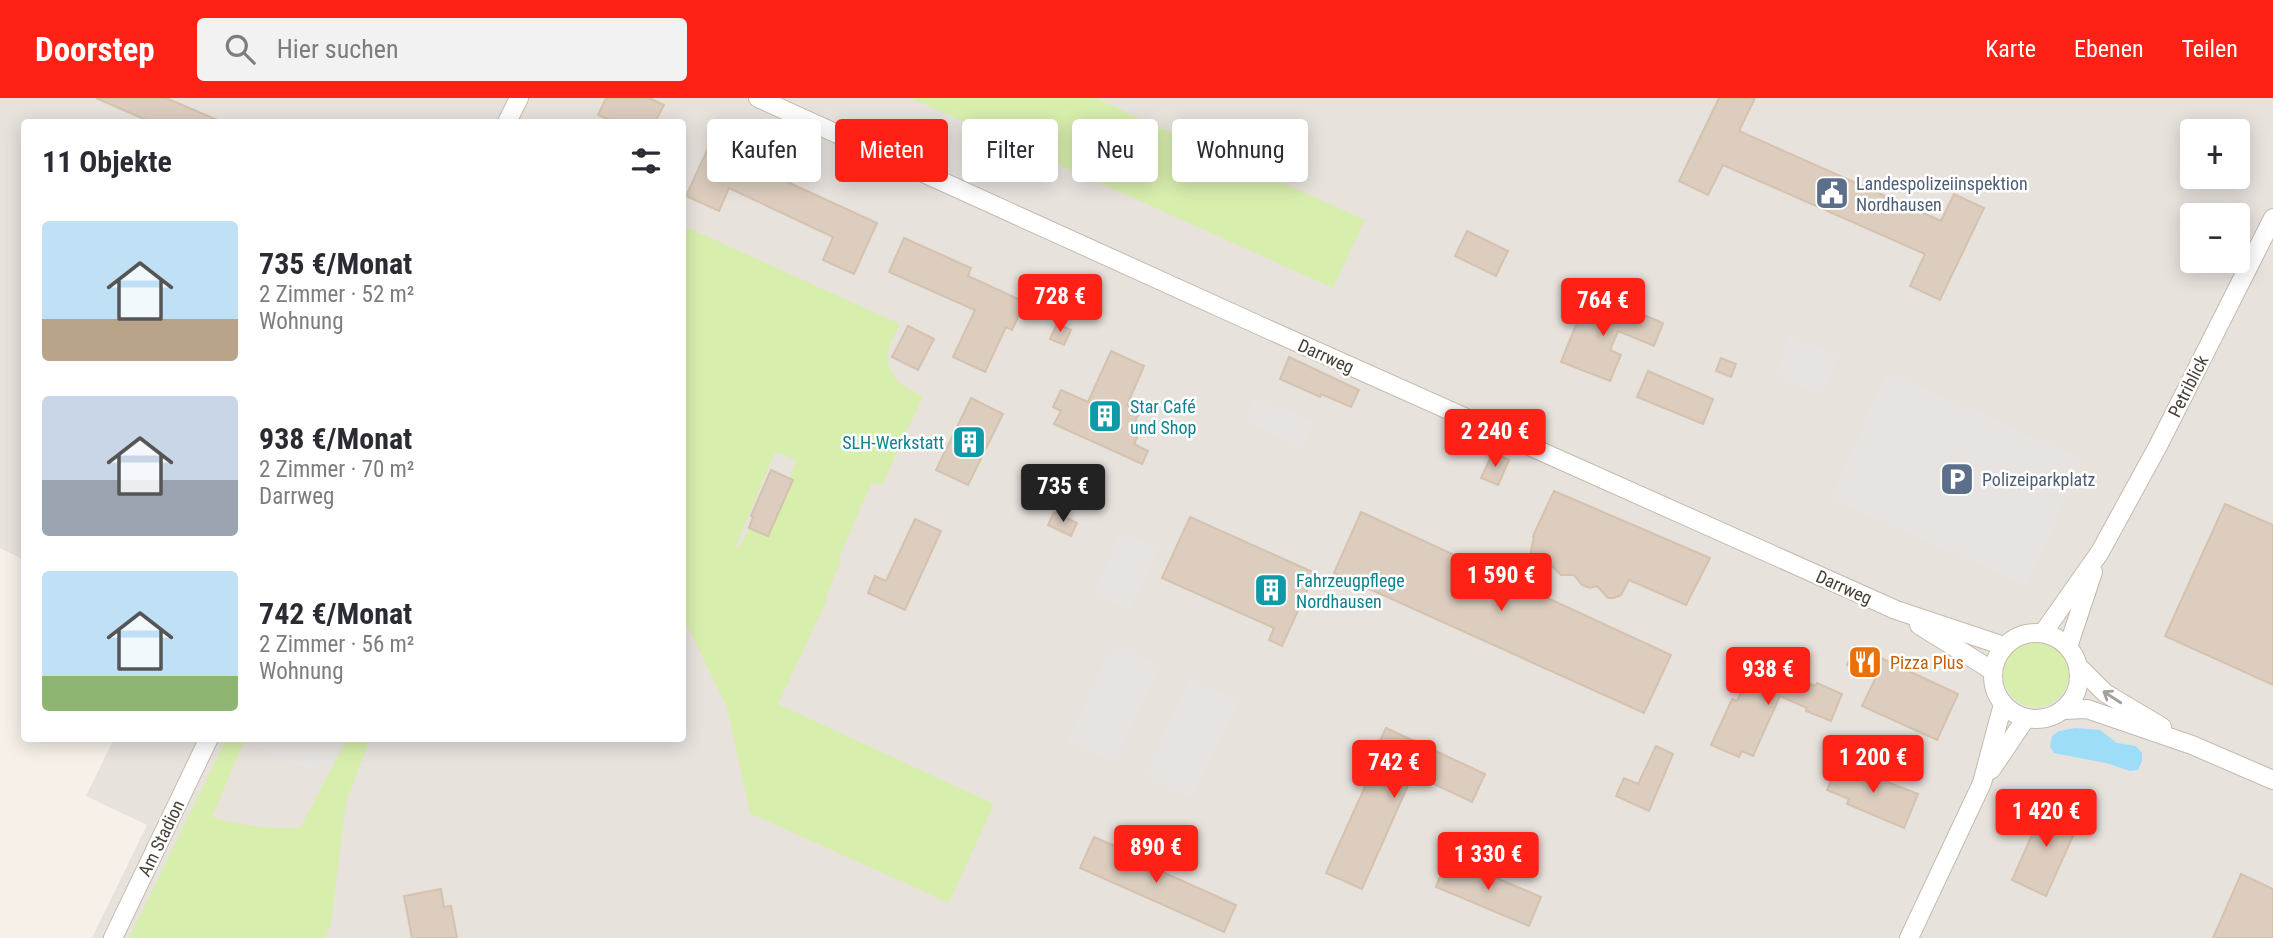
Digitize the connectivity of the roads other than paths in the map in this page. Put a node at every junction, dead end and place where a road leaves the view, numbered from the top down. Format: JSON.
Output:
{"nodes":[{"id":1,"x":519,"y":98,"type":"edge"},
{"id":2,"x":758,"y":98,"type":"edge"},
{"id":3,"x":509,"y":119,"type":"edge"},
{"id":4,"x":2273,"y":218,"type":"edge"},
{"id":5,"x":2100,"y":552,"type":"junction"},
{"id":6,"x":1896,"y":610,"type":"junction"},
{"id":7,"x":2043,"y":633,"type":"junction"},
{"id":8,"x":2004,"y":646,"type":"junction"},
{"id":9,"x":2068,"y":647,"type":"junction"},
{"id":10,"x":2078,"y":666,"type":"junction"},
{"id":11,"x":1993,"y":671,"type":"junction"},
{"id":12,"x":2003,"y":704,"type":"junction"},
{"id":13,"x":2063,"y":710,"type":"junction"},
{"id":14,"x":2026,"y":718,"type":"junction"},
{"id":15,"x":207,"y":742,"type":"edge"},
{"id":16,"x":2192,"y":745,"type":"junction"},
{"id":17,"x":2273,"y":780,"type":"edge"},
{"id":18,"x":1982,"y":783,"type":"junction"},
{"id":19,"x":113,"y":938,"type":"edge"},
{"id":20,"x":1909,"y":938,"type":"edge"}],
"edges":[{"from":1,"to":3,"type":"street"},
{"from":2,"to":6,"type":"street","name":"Darrweg"},
{"from":4,"to":5,"type":"street","name":"Petriblick"},
{"from":5,"to":7,"type":"street","name":"Petriblick"},
{"from":5,"to":9,"type":"street","name":"Petriblick"},
{"from":6,"to":8,"type":"street","name":"Darrweg"},
{"from":6,"to":11,"type":"street","name":"Darrweg"},
{"from":7,"to":8,"type":"street"},
{"from":7,"to":9,"type":"street"},
{"from":8,"to":11,"type":"street"},
{"from":9,"to":10,"type":"street"},
{"from":10,"to":13,"type":"street"},
{"from":16,"to":10,"type":"street","one_way":true},
{"from":11,"to":12,"type":"street"},
{"from":12,"to":14,"type":"street"},
{"from":12,"to":18,"type":"street"},
{"from":13,"to":14,"type":"street"},
{"from":13,"to":16,"type":"street"},
{"from":14,"to":18,"type":"street"},
{"from":15,"to":19,"type":"street","name":"Am Stadion"},
{"from":16,"to":17,"type":"street"},
{"from":18,"to":20,"type":"street"}]}
